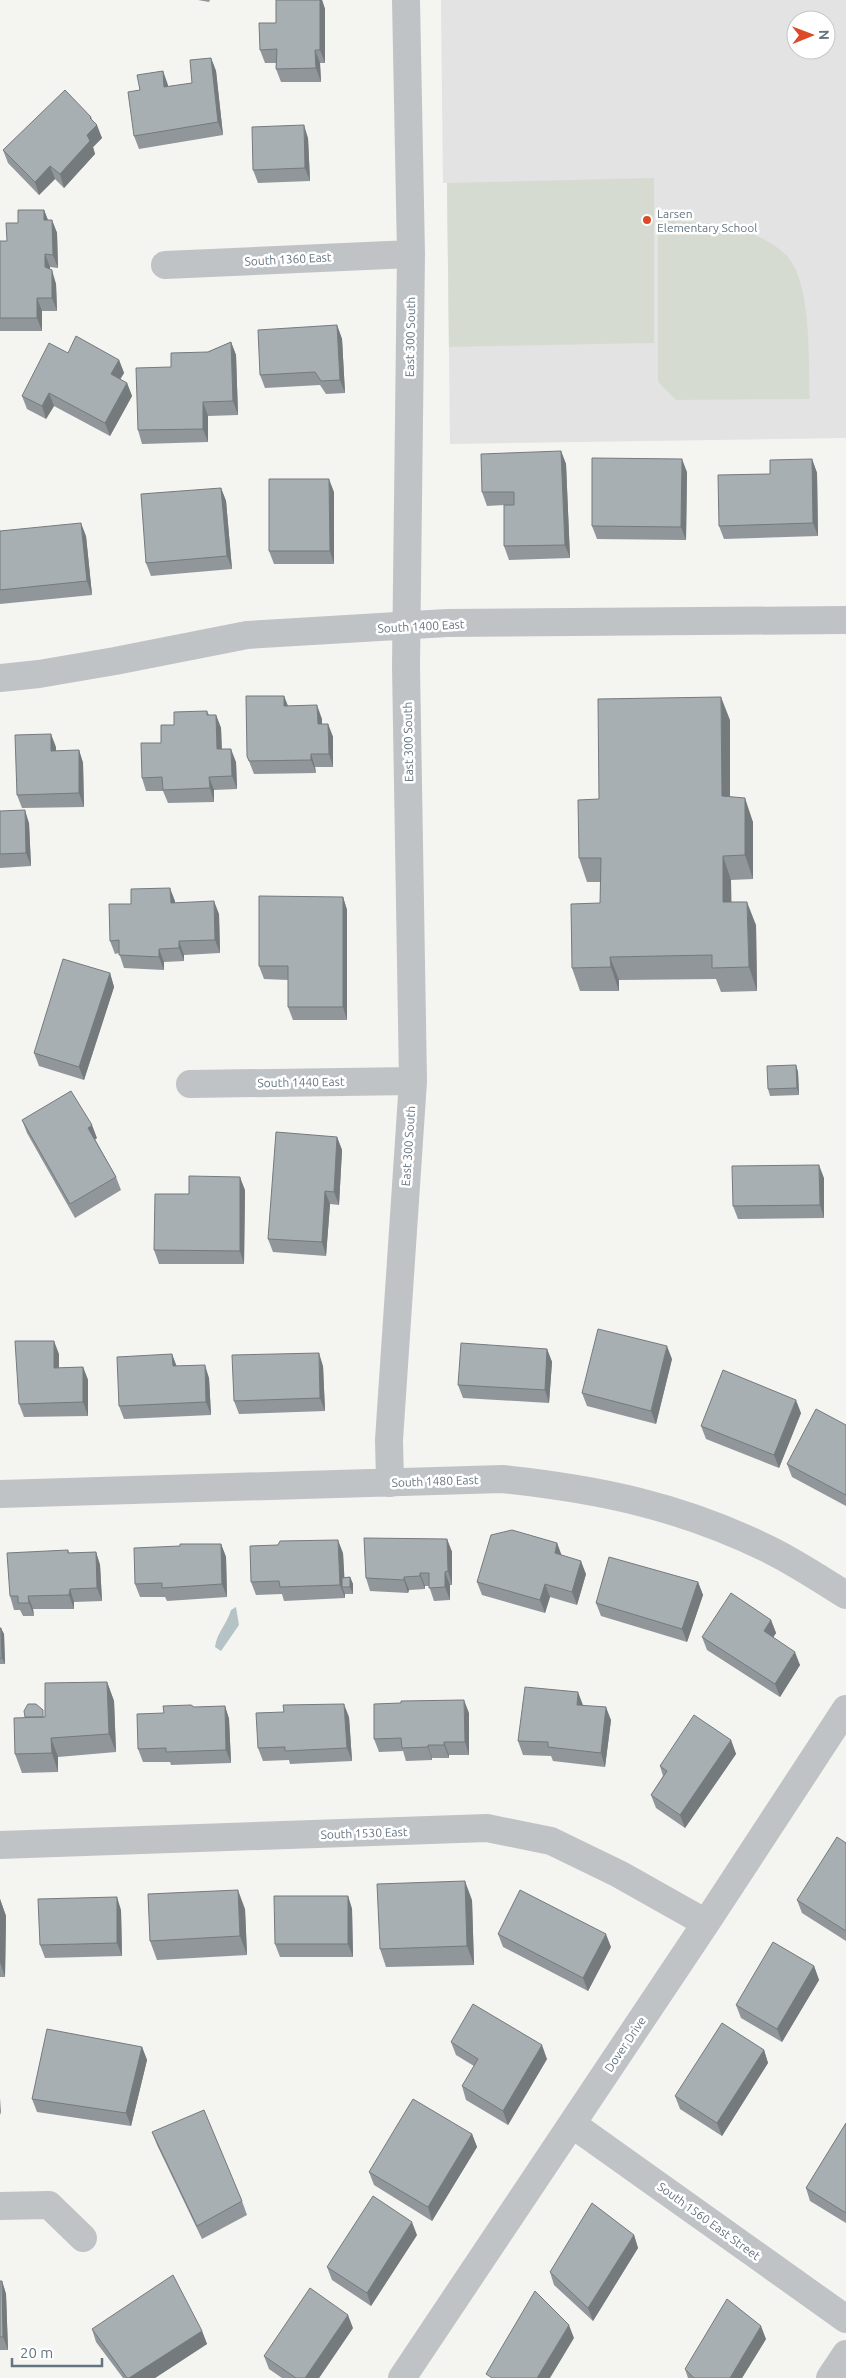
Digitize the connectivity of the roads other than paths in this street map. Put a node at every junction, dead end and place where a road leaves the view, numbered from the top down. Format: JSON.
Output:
{"nodes":[{"id":1,"x":406,"y":0,"type":"edge"},
{"id":2,"x":411,"y":254,"type":"junction"},
{"id":3,"x":165,"y":265,"type":"dead end"},
{"id":4,"x":846,"y":620,"type":"edge"},
{"id":5,"x":408,"y":626,"type":"junction"},
{"id":6,"x":0,"y":678,"type":"edge"},
{"id":7,"x":413,"y":1081,"type":"junction"},
{"id":8,"x":190,"y":1084,"type":"dead end"},
{"id":9,"x":390,"y":1483,"type":"junction"},
{"id":10,"x":0,"y":1494,"type":"edge"},
{"id":11,"x":846,"y":1596,"type":"edge"},
{"id":12,"x":846,"y":1709,"type":"edge"},
{"id":13,"x":0,"y":1846,"type":"edge"},
{"id":14,"x":706,"y":1923,"type":"junction"},
{"id":15,"x":572,"y":2124,"type":"junction"},
{"id":16,"x":0,"y":2206,"type":"edge"},
{"id":17,"x":83,"y":2238,"type":"dead end"},
{"id":18,"x":846,"y":2318,"type":"edge"},
{"id":19,"x":846,"y":2354,"type":"edge"},
{"id":20,"x":402,"y":2378,"type":"edge"},
{"id":21,"x":830,"y":2378,"type":"edge"}],
"edges":[{"from":1,"to":2,"type":"street","name":"East 300 South"},
{"from":2,"to":3,"type":"street","name":"South 1360 East"},
{"from":2,"to":5,"type":"street","name":"East 300 South"},
{"from":4,"to":5,"type":"street","name":"South 1400 East"},
{"from":5,"to":6,"type":"street","name":"South 1400 East"},
{"from":5,"to":7,"type":"street","name":"East 300 South"},
{"from":7,"to":8,"type":"street","name":"South 1440 East"},
{"from":7,"to":9,"type":"street","name":"East 300 South"},
{"from":9,"to":10,"type":"street","name":"South 1480 East"},
{"from":9,"to":11,"type":"street","name":"South 1480 East"},
{"from":12,"to":14,"type":"street","name":"Dover Drive"},
{"from":13,"to":14,"type":"street","name":"South 1530 East"},
{"from":14,"to":15,"type":"street","name":"Dover Drive"},
{"from":15,"to":18,"type":"street","name":"South 1560 East Street"},
{"from":15,"to":20,"type":"street","name":"Dover Drive"},
{"from":16,"to":17,"type":"street"},
{"from":19,"to":21,"type":"street"}]}
